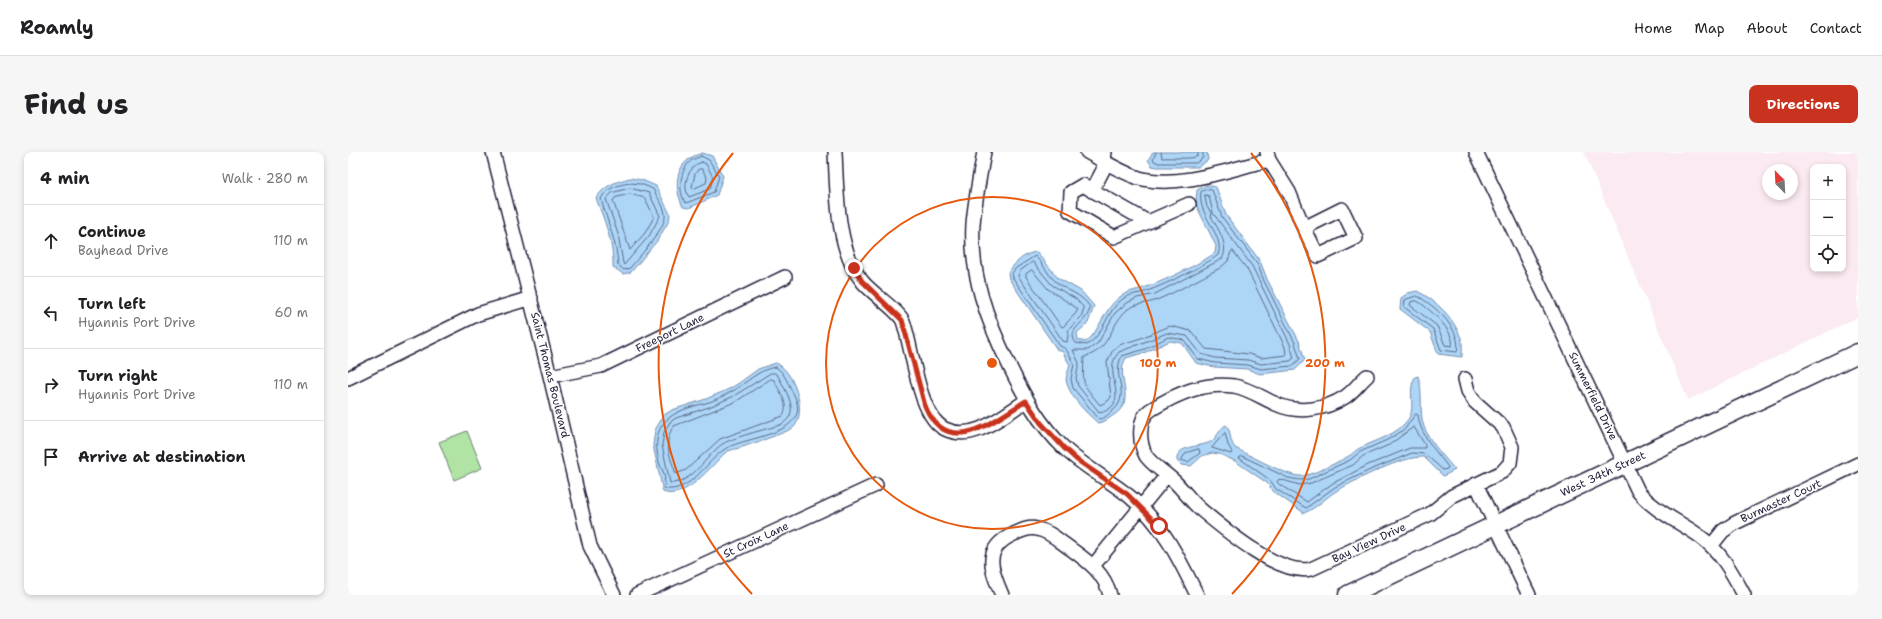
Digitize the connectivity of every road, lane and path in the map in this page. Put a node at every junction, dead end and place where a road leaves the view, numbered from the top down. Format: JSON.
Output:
{"nodes":[{"id":1,"x":836,"y":152,"type":"edge"},
{"id":2,"x":984,"y":152,"type":"edge"},
{"id":3,"x":1086,"y":152,"type":"edge"},
{"id":4,"x":1476,"y":152,"type":"edge"},
{"id":5,"x":495,"y":153,"type":"edge"},
{"id":6,"x":1268,"y":156,"type":"edge"},
{"id":7,"x":1105,"y":157,"type":"edge"},
{"id":8,"x":1092,"y":190,"type":"junction"},
{"id":9,"x":1189,"y":204,"type":"dead end"},
{"id":10,"x":1148,"y":222,"type":"junction"},
{"id":11,"x":1304,"y":228,"type":"dead end"},
{"id":12,"x":785,"y":277,"type":"dead end"},
{"id":13,"x":531,"y":298,"type":"junction"},
{"id":14,"x":1858,"y":353,"type":"edge"},
{"id":15,"x":550,"y":376,"type":"junction"},
{"id":16,"x":1367,"y":376,"type":"dead end"},
{"id":17,"x":348,"y":378,"type":"edge"},
{"id":18,"x":1465,"y":379,"type":"dead end"},
{"id":19,"x":1026,"y":401,"type":"junction"},
{"id":20,"x":1626,"y":463,"type":"junction"},
{"id":21,"x":1858,"y":464,"type":"edge"},
{"id":22,"x":1167,"y":475,"type":"junction"},
{"id":23,"x":1476,"y":484,"type":"junction"},
{"id":24,"x":876,"y":485,"type":"dead end"},
{"id":25,"x":1140,"y":506,"type":"junction"},
{"id":26,"x":1496,"y":524,"type":"junction"},
{"id":27,"x":1711,"y":546,"type":"junction"},
{"id":28,"x":1093,"y":566,"type":"junction"},
{"id":29,"x":614,"y":595,"type":"edge"},
{"id":30,"x":637,"y":595,"type":"edge"},
{"id":31,"x":1002,"y":595,"type":"edge"},
{"id":32,"x":1110,"y":595,"type":"edge"},
{"id":33,"x":1197,"y":595,"type":"edge"},
{"id":34,"x":1348,"y":595,"type":"edge"},
{"id":35,"x":1529,"y":595,"type":"edge"},
{"id":36,"x":1744,"y":595,"type":"edge"}],
"edges":[{"from":1,"to":19,"type":"street"},
{"from":2,"to":19,"type":"street"},
{"from":3,"to":7,"type":"street"},
{"from":4,"to":20,"type":"street","name":"Summerfield Drive"},
{"from":5,"to":13,"type":"street","name":"Saint Thomas Boulevard"},
{"from":6,"to":7,"type":"street"},
{"from":6,"to":11,"type":"street"},
{"from":7,"to":8,"type":"street"},
{"from":8,"to":10,"type":"street"},
{"from":8,"to":10,"type":"street"},
{"from":9,"to":10,"type":"street"},
{"from":12,"to":15,"type":"street","name":"Freeport Lane"},
{"from":13,"to":15,"type":"street","name":"Saint Thomas Boulevard"},
{"from":13,"to":17,"type":"street"},
{"from":14,"to":20,"type":"street","name":"West 34th Street"},
{"from":15,"to":29,"type":"street","name":"Saint Thomas Boulevard"},
{"from":16,"to":22,"type":"street","name":"Bay View Drive"},
{"from":18,"to":23,"type":"street","name":"Bay View Drive"},
{"from":19,"to":25,"type":"street"},
{"from":20,"to":26,"type":"street","name":"West 34th Street"},
{"from":20,"to":27,"type":"street","name":"Summerfield Drive"},
{"from":21,"to":27,"type":"street","name":"Burmaster Court"},
{"from":22,"to":23,"type":"street","name":"Bay View Drive"},
{"from":22,"to":25,"type":"street"},
{"from":23,"to":26,"type":"street"},
{"from":24,"to":30,"type":"street","name":"St Croix Lane"},
{"from":25,"to":28,"type":"street"},
{"from":25,"to":33,"type":"street"},
{"from":26,"to":34,"type":"street","name":"West 34th Street"},
{"from":26,"to":35,"type":"street"},
{"from":27,"to":36,"type":"street","name":"Summerfield Drive"},
{"from":28,"to":31,"type":"street"},
{"from":28,"to":32,"type":"street"}]}
